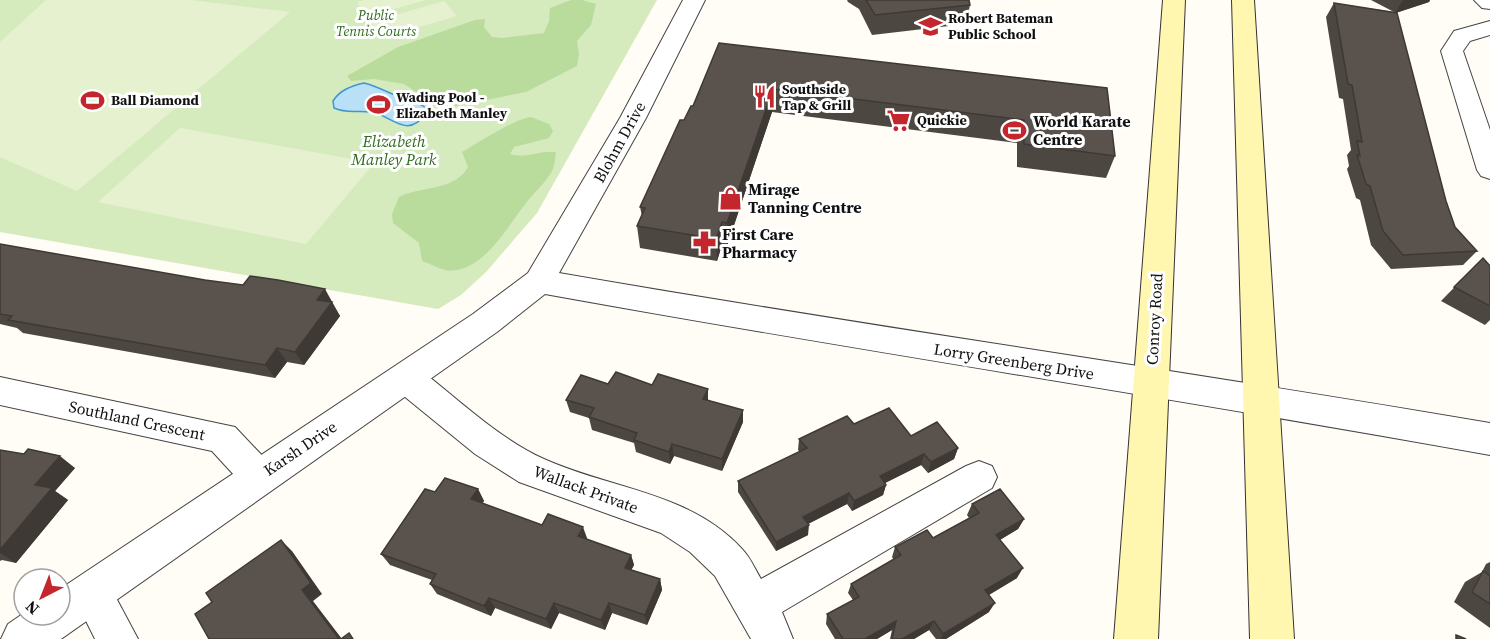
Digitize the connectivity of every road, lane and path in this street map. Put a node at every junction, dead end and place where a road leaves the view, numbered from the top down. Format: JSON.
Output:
{"nodes":[{"id":1,"x":694,"y":0,"type":"edge"},
{"id":2,"x":1174,"y":0,"type":"edge"},
{"id":3,"x":1243,"y":0,"type":"edge"},
{"id":4,"x":1485,"y":0,"type":"edge"},
{"id":5,"x":1490,"y":3,"type":"edge"},
{"id":6,"x":1490,"y":28,"type":"edge"},
{"id":7,"x":1490,"y":170,"type":"edge"},
{"id":8,"x":539,"y":281,"type":"junction"},
{"id":9,"x":406,"y":378,"type":"junction"},
{"id":10,"x":1151,"y":382,"type":"junction"},
{"id":11,"x":0,"y":391,"type":"edge"},
{"id":12,"x":1262,"y":399,"type":"junction"},
{"id":13,"x":1490,"y":440,"type":"edge"},
{"id":14,"x":258,"y":476,"type":"junction"},
{"id":15,"x":979,"y":477,"type":"dead end"},
{"id":16,"x":755,"y":605,"type":"junction"},
{"id":17,"x":72,"y":606,"type":"edge"},
{"id":18,"x":72,"y":608,"type":"edge"},
{"id":19,"x":41,"y":627,"type":"edge"},
{"id":20,"x":23,"y":639,"type":"edge"},
{"id":21,"x":117,"y":639,"type":"edge"},
{"id":22,"x":772,"y":639,"type":"edge"},
{"id":23,"x":1136,"y":639,"type":"edge"},
{"id":24,"x":1272,"y":639,"type":"edge"}],
"edges":[{"from":1,"to":8,"type":"street","name":"Blohm Drive"},
{"from":2,"to":10,"type":"main road","name":"Conroy Road"},
{"from":3,"to":12,"type":"main road"},
{"from":4,"to":5,"type":"street"},
{"from":6,"to":7,"type":"street"},
{"from":8,"to":9,"type":"street","name":"Karsh Drive"},
{"from":8,"to":10,"type":"street","name":"Lorry Greenberg Drive"},
{"from":9,"to":14,"type":"street","name":"Karsh Drive"},
{"from":9,"to":16,"type":"street","name":"Wallack Private"},
{"from":10,"to":12,"type":"street","name":"Lorry Greenberg Drive"},
{"from":10,"to":23,"type":"main road","name":"Conroy Road"},
{"from":11,"to":14,"type":"street","name":"Southland Crescent"},
{"from":12,"to":13,"type":"street","name":"Lorry Greenberg Drive"},
{"from":12,"to":24,"type":"main road"},
{"from":14,"to":17,"type":"street","name":"Karsh Drive"},
{"from":15,"to":16,"type":"street"},
{"from":16,"to":22,"type":"street","name":"Wallack Private"},
{"from":18,"to":21,"type":"street"},
{"from":19,"to":20,"type":"street","name":"Karsh Drive"}]}
